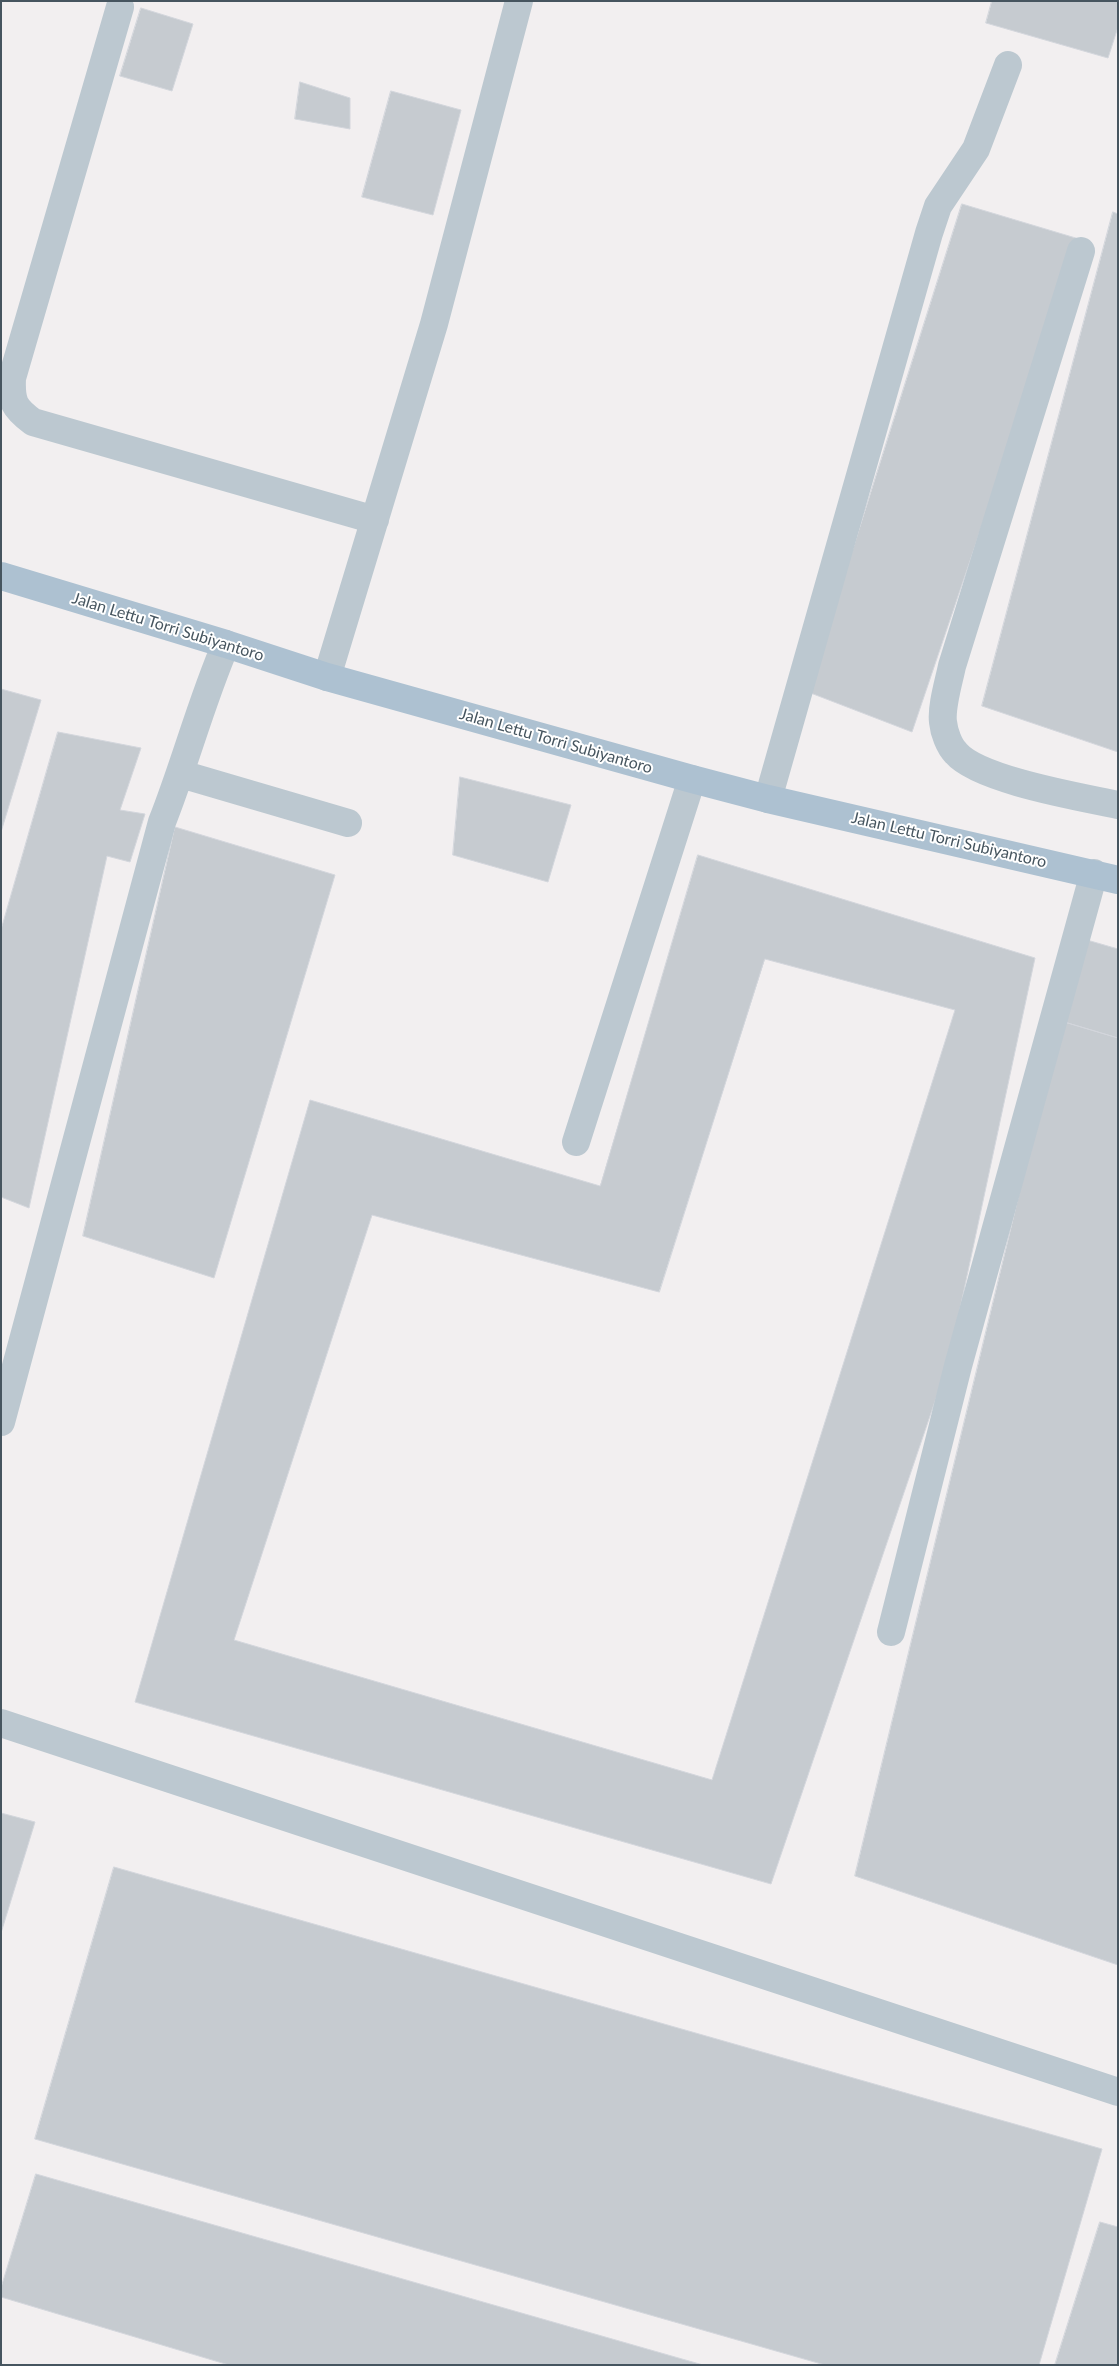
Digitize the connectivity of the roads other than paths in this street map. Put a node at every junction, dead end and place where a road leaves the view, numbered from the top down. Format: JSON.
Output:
{"nodes":[{"id":1,"x":519,"y":1,"type":"edge"},
{"id":2,"x":120,"y":7,"type":"dead end"},
{"id":3,"x":1008,"y":65,"type":"dead end"},
{"id":4,"x":1081,"y":251,"type":"dead end"},
{"id":5,"x":374,"y":520,"type":"junction"},
{"id":6,"x":1,"y":576,"type":"edge"},
{"id":7,"x":226,"y":644,"type":"junction"},
{"id":8,"x":327,"y":677,"type":"junction"},
{"id":9,"x":181,"y":774,"type":"junction"},
{"id":10,"x":692,"y":779,"type":"junction"},
{"id":11,"x":768,"y":799,"type":"junction"},
{"id":12,"x":1118,"y":805,"type":"edge"},
{"id":13,"x":348,"y":823,"type":"dead end"},
{"id":14,"x":1106,"y":876,"type":"edge"},
{"id":15,"x":576,"y":1142,"type":"dead end"},
{"id":16,"x":1,"y":1422,"type":"edge"},
{"id":17,"x":891,"y":1632,"type":"dead end"},
{"id":18,"x":1,"y":1723,"type":"edge"},
{"id":19,"x":1118,"y":2092,"type":"edge"}],
"edges":[{"from":1,"to":5,"type":"lane"},
{"from":2,"to":5,"type":"lane"},
{"from":3,"to":11,"type":"lane"},
{"from":4,"to":12,"type":"lane"},
{"from":5,"to":8,"type":"lane"},
{"from":6,"to":7,"type":"main road","name":"Jalan Lettu Torri Subiyantoro"},
{"from":7,"to":8,"type":"main road","name":"Jalan Lettu Torri Subiyantoro"},
{"from":7,"to":9,"type":"lane"},
{"from":8,"to":10,"type":"main road","name":"Jalan Lettu Torri Subiyantoro"},
{"from":9,"to":13,"type":"lane"},
{"from":9,"to":16,"type":"lane"},
{"from":10,"to":11,"type":"main road","name":"Jalan Lettu Torri Subiyantoro"},
{"from":10,"to":15,"type":"lane"},
{"from":11,"to":14,"type":"main road","name":"Jalan Lettu Torri Subiyantoro"},
{"from":14,"to":17,"type":"lane"},
{"from":18,"to":19,"type":"lane"}]}
